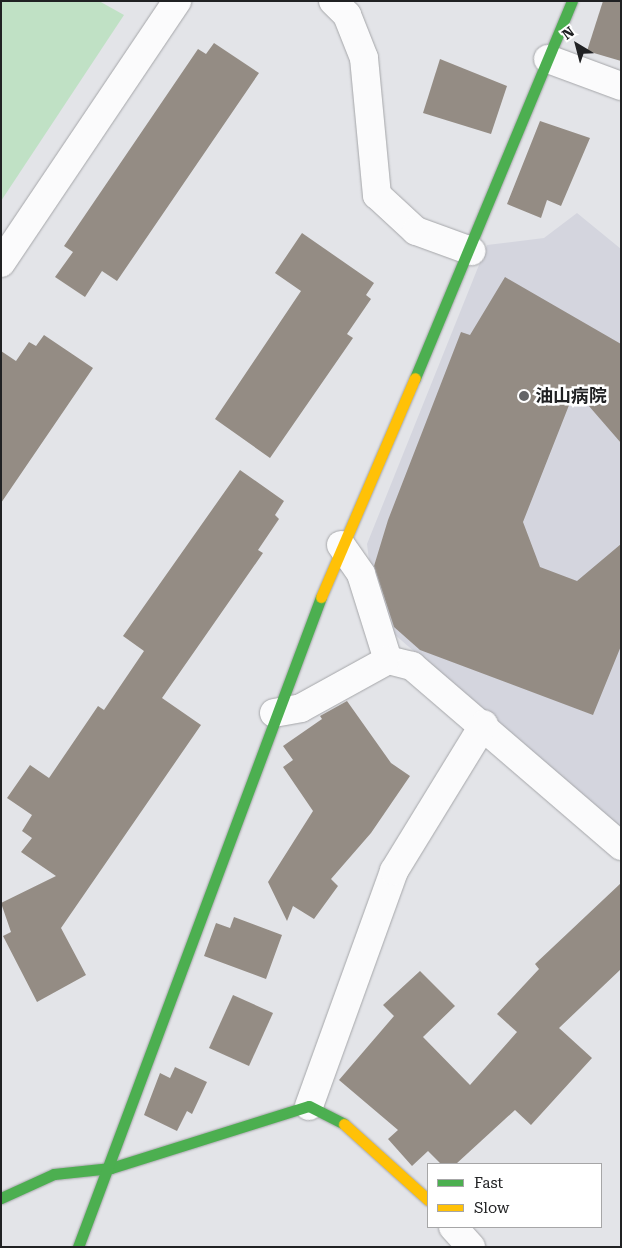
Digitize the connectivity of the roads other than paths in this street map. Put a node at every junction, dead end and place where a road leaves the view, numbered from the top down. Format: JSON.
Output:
{"nodes":[{"id":1,"x":177,"y":1,"type":"edge"},
{"id":2,"x":333,"y":1,"type":"edge"},
{"id":3,"x":572,"y":1,"type":"edge"},
{"id":4,"x":548,"y":59,"type":"junction"},
{"id":5,"x":621,"y":86,"type":"edge"},
{"id":6,"x":471,"y":250,"type":"junction"},
{"id":7,"x":1,"y":263,"type":"edge"},
{"id":8,"x":341,"y":545,"type":"junction"},
{"id":9,"x":388,"y":660,"type":"junction"},
{"id":10,"x":274,"y":713,"type":"junction"},
{"id":11,"x":484,"y":724,"type":"junction"},
{"id":12,"x":621,"y":846,"type":"edge"},
{"id":13,"x":309,"y":1106,"type":"junction"},
{"id":14,"x":111,"y":1168,"type":"junction"},
{"id":15,"x":1,"y":1198,"type":"edge"},
{"id":16,"x":427,"y":1199,"type":"edge"},
{"id":17,"x":454,"y":1228,"type":"edge"},
{"id":18,"x":78,"y":1247,"type":"edge"},
{"id":19,"x":471,"y":1247,"type":"edge"}],
"edges":[{"from":1,"to":7,"type":"street"},
{"from":2,"to":6,"type":"street"},
{"from":3,"to":4,"type":"street"},
{"from":4,"to":5,"type":"street"},
{"from":4,"to":6,"type":"street"},
{"from":6,"to":8,"type":"street"},
{"from":8,"to":9,"type":"street"},
{"from":8,"to":10,"type":"street"},
{"from":9,"to":10,"type":"street"},
{"from":9,"to":11,"type":"street"},
{"from":10,"to":14,"type":"street"},
{"from":11,"to":12,"type":"street"},
{"from":11,"to":13,"type":"street"},
{"from":13,"to":14,"type":"street"},
{"from":13,"to":16,"type":"street"},
{"from":14,"to":15,"type":"street"},
{"from":14,"to":18,"type":"street"},
{"from":17,"to":19,"type":"street"}]}
